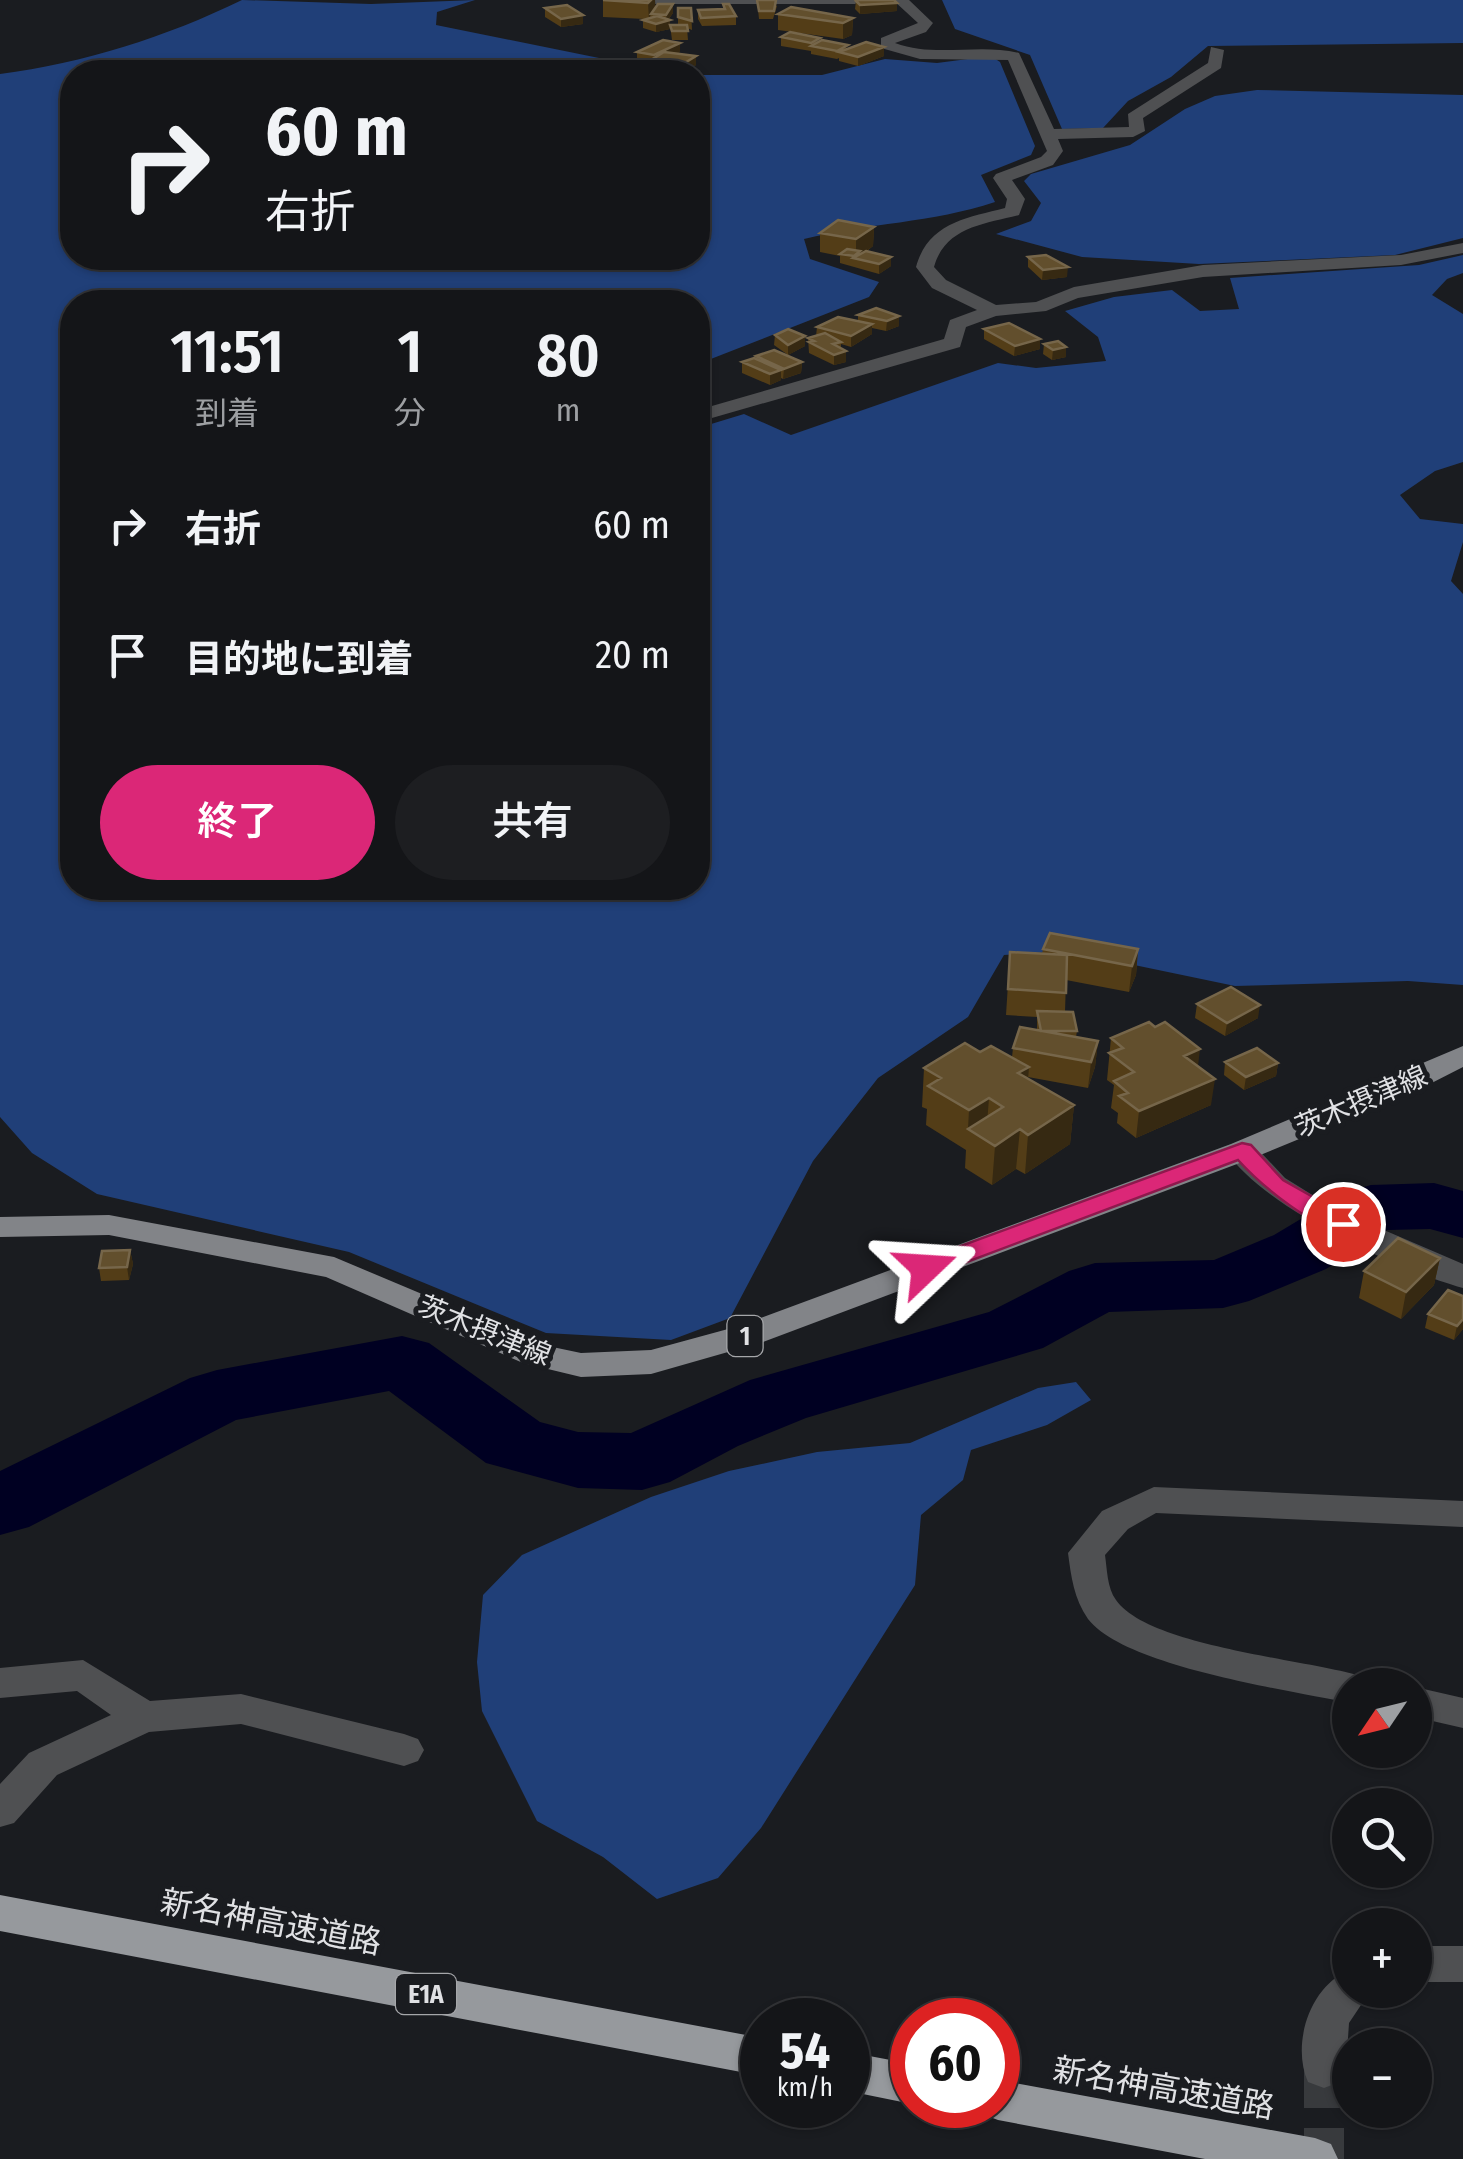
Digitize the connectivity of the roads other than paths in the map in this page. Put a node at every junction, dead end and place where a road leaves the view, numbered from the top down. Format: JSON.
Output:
{"nodes":[{"id":1,"x":640,"y":0,"type":"edge"},
{"id":2,"x":855,"y":0,"type":"edge"},
{"id":3,"x":900,"y":0,"type":"edge"},
{"id":4,"x":1216,"y":50,"type":"dead end"},
{"id":5,"x":1050,"y":134,"type":"junction"},
{"id":6,"x":1463,"y":248,"type":"edge"},
{"id":7,"x":993,"y":311,"type":"junction"},
{"id":8,"x":710,"y":413,"type":"edge"},
{"id":9,"x":1463,"y":1055,"type":"edge"},
{"id":10,"x":1242,"y":1150,"type":"junction"},
{"id":11,"x":0,"y":1227,"type":"edge"},
{"id":12,"x":1463,"y":1277,"type":"edge"},
{"id":13,"x":1463,"y":1514,"type":"edge"},
{"id":14,"x":0,"y":1683,"type":"edge"},
{"id":15,"x":1332,"y":1684,"type":"edge"},
{"id":16,"x":1432,"y":1706,"type":"edge"},
{"id":17,"x":1463,"y":1713,"type":"edge"},
{"id":18,"x":144,"y":1717,"type":"junction"},
{"id":19,"x":404,"y":1750,"type":"dead end"},
{"id":20,"x":0,"y":1811,"type":"edge"},
{"id":21,"x":0,"y":1914,"type":"edge"},
{"id":22,"x":1432,"y":1964,"type":"edge"},
{"id":23,"x":1463,"y":1964,"type":"edge"},
{"id":24,"x":1336,"y":2008,"type":"edge"},
{"id":25,"x":740,"y":2053,"type":"edge"},
{"id":26,"x":1324,"y":2068,"type":"tunnel mouth"},
{"id":27,"x":1020,"y":2104,"type":"edge"},
{"id":28,"x":1315,"y":2159,"type":"edge"}],
"edges":[{"from":1,"to":2,"type":"street"},
{"from":3,"to":5,"type":"street"},
{"from":4,"to":5,"type":"street"},
{"from":5,"to":7,"type":"street"},
{"from":6,"to":7,"type":"street"},
{"from":7,"to":8,"type":"street"},
{"from":9,"to":10,"type":"main road","name":"茨木摂津線","number":"1"},
{"from":10,"to":11,"type":"main road","name":"茨木摂津線","number":"1"},
{"from":10,"to":12,"type":"street"},
{"from":13,"to":15,"type":"street"},
{"from":14,"to":18,"type":"street"},
{"from":16,"to":17,"type":"street"},
{"from":18,"to":19,"type":"street"},
{"from":18,"to":20,"type":"street"},
{"from":21,"to":25,"type":"highway","name":"新名神高速道路","number":"E1A"},
{"from":22,"to":23,"type":"street"},
{"from":24,"to":26,"type":"street"},
{"from":27,"to":28,"type":"highway","name":"新名神高速道路"}]}
